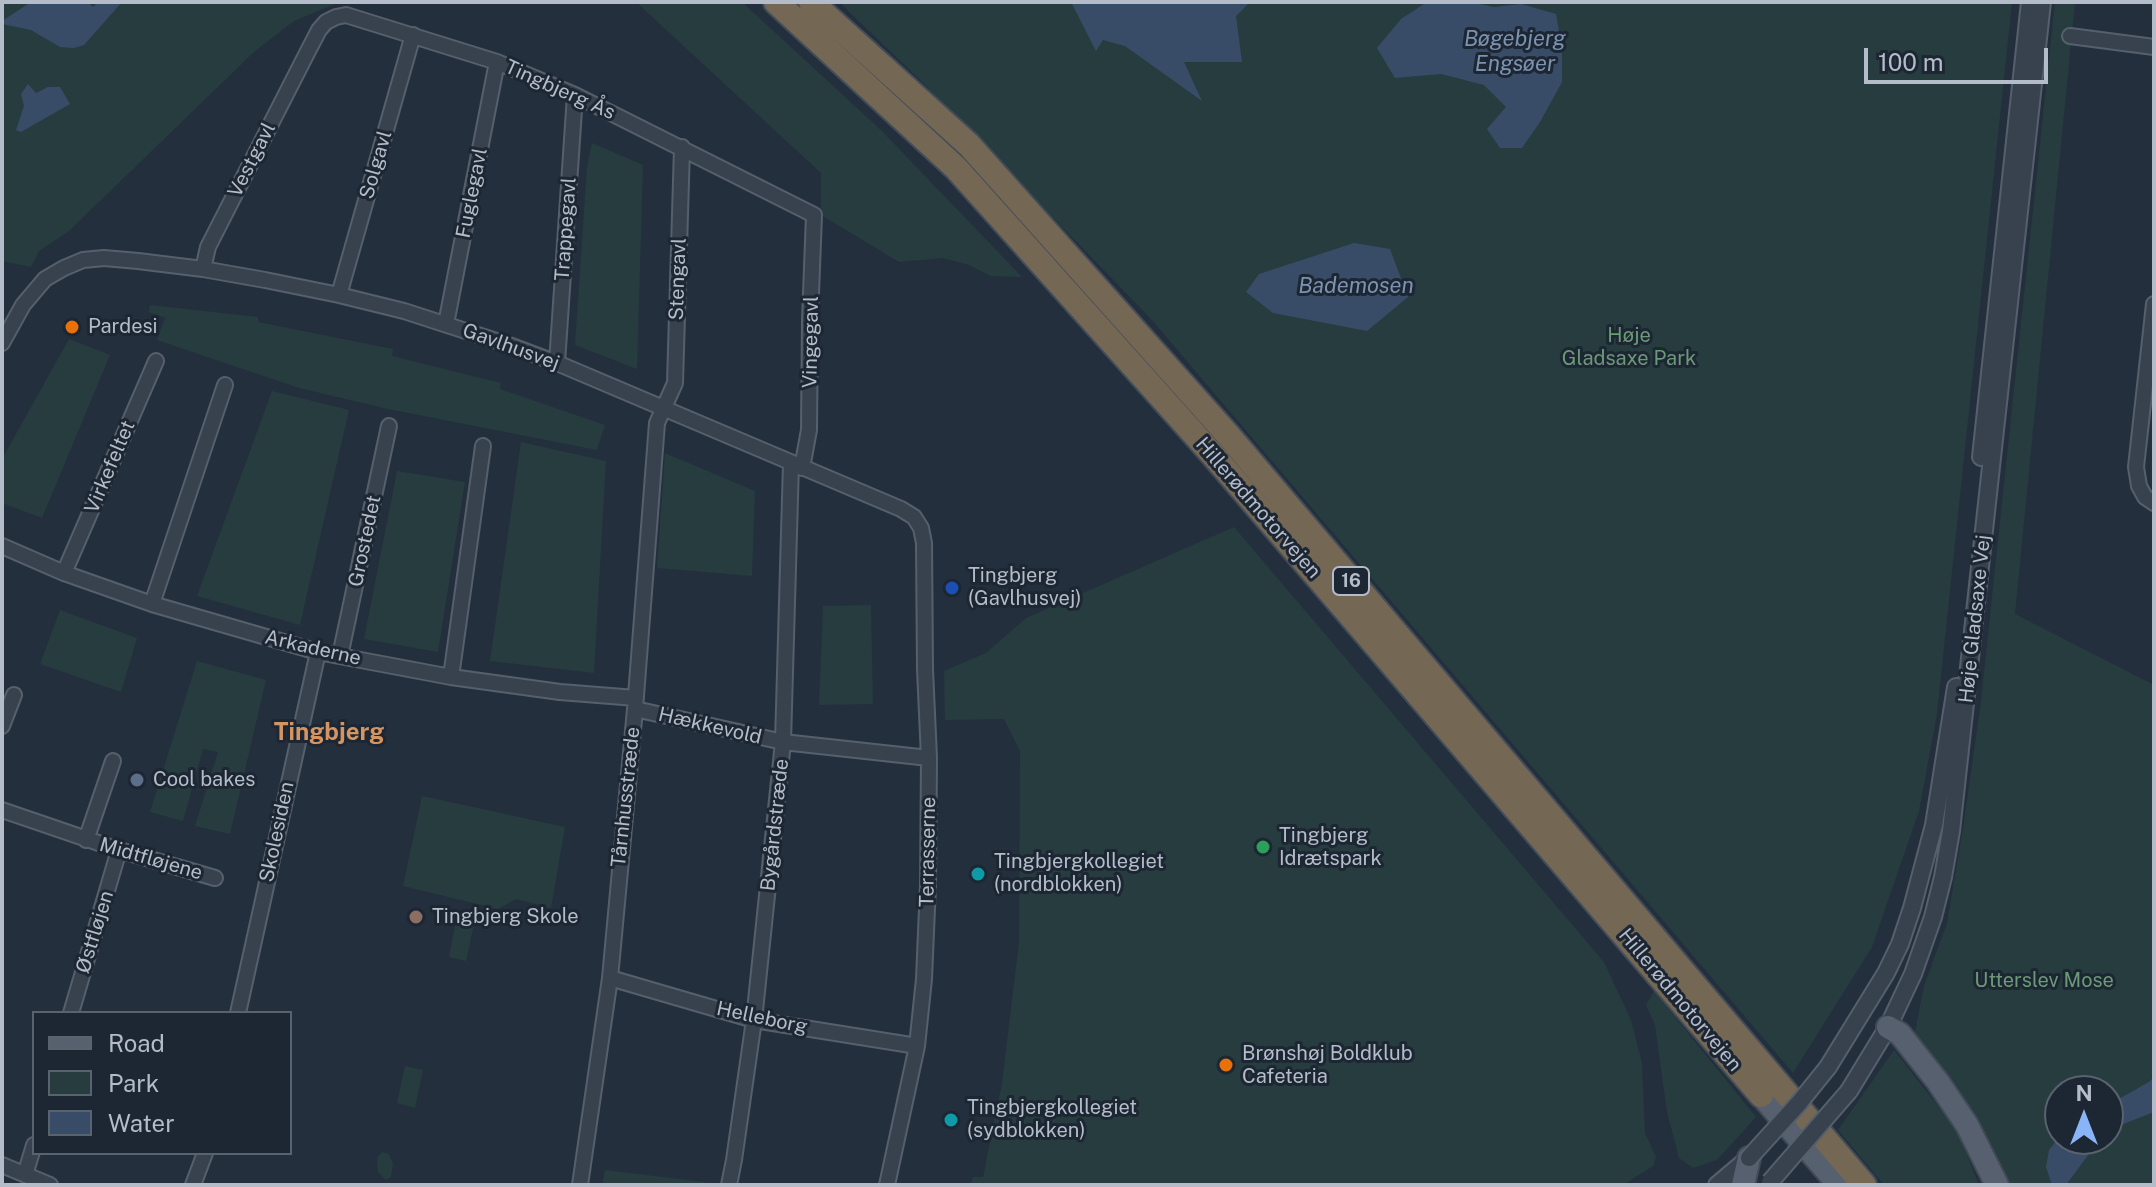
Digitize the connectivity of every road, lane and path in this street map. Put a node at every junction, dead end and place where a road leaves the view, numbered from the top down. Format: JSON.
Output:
{"nodes":[{"id":1,"x":776,"y":2,"type":"edge"},
{"id":2,"x":811,"y":2,"type":"edge"},
{"id":3,"x":2030,"y":2,"type":"edge"},
{"id":4,"x":2042,"y":2,"type":"edge"},
{"id":5,"x":413,"y":35,"type":"junction"},
{"id":6,"x":2070,"y":36,"type":"dead end"},
{"id":7,"x":2154,"y":47,"type":"edge"},
{"id":8,"x":307,"y":53,"type":"joint"},
{"id":9,"x":497,"y":62,"type":"junction"},
{"id":10,"x":575,"y":95,"type":"junction"},
{"id":11,"x":682,"y":147,"type":"junction"},
{"id":12,"x":814,"y":215,"type":"joint"},
{"id":13,"x":203,"y":269,"type":"junction"},
{"id":14,"x":339,"y":295,"type":"junction"},
{"id":15,"x":2154,"y":304,"type":"edge"},
{"id":16,"x":446,"y":324,"type":"junction"},
{"id":17,"x":2,"y":343,"type":"edge"},
{"id":18,"x":156,"y":361,"type":"dead end"},
{"id":19,"x":557,"y":363,"type":"junction"},
{"id":20,"x":225,"y":385,"type":"dead end"},
{"id":21,"x":664,"y":409,"type":"junction"},
{"id":22,"x":389,"y":426,"type":"dead end"},
{"id":23,"x":483,"y":446,"type":"dead end"},
{"id":24,"x":796,"y":466,"type":"junction"},
{"id":25,"x":2150,"y":500,"type":"edge"},
{"id":26,"x":914,"y":517,"type":"joint"},
{"id":27,"x":2,"y":546,"type":"edge"},
{"id":28,"x":64,"y":573,"type":"junction"},
{"id":29,"x":152,"y":604,"type":"junction"},
{"id":30,"x":318,"y":652,"type":"junction"},
{"id":31,"x":340,"y":656,"type":"junction"},
{"id":32,"x":451,"y":677,"type":"junction"},
{"id":33,"x":14,"y":695,"type":"dead end"},
{"id":34,"x":636,"y":703,"type":"junction"},
{"id":35,"x":2,"y":726,"type":"edge"},
{"id":36,"x":783,"y":742,"type":"junction"},
{"id":37,"x":929,"y":758,"type":"junction"},
{"id":38,"x":113,"y":761,"type":"dead end"},
{"id":39,"x":2,"y":810,"type":"edge"},
{"id":40,"x":86,"y":840,"type":"junction"},
{"id":41,"x":119,"y":850,"type":"junction"},
{"id":42,"x":215,"y":878,"type":"dead end"},
{"id":43,"x":610,"y":978,"type":"junction"},
{"id":44,"x":72,"y":1011,"type":"edge"},
{"id":45,"x":238,"y":1011,"type":"edge"},
{"id":46,"x":754,"y":1020,"type":"junction"},
{"id":47,"x":1888,"y":1027,"type":"junction"},
{"id":48,"x":1849,"y":1036,"type":"junction"},
{"id":49,"x":917,"y":1046,"type":"junction"},
{"id":50,"x":1761,"y":1095,"type":"joint"},
{"id":51,"x":32,"y":1152,"type":"edge"},
{"id":52,"x":204,"y":1155,"type":"edge"},
{"id":53,"x":1749,"y":1158,"type":"junction"},
{"id":54,"x":2,"y":1165,"type":"edge"},
{"id":55,"x":25,"y":1175,"type":"junction"},
{"id":56,"x":1769,"y":1184,"type":"edge"},
{"id":57,"x":50,"y":1185,"type":"edge"},
{"id":58,"x":193,"y":1185,"type":"edge"},
{"id":59,"x":580,"y":1185,"type":"edge"},
{"id":60,"x":729,"y":1185,"type":"edge"},
{"id":61,"x":887,"y":1185,"type":"edge"},
{"id":62,"x":1717,"y":1185,"type":"edge"},
{"id":63,"x":1743,"y":1185,"type":"edge"},
{"id":64,"x":1839,"y":1185,"type":"edge"},
{"id":65,"x":1864,"y":1185,"type":"edge"},
{"id":66,"x":1997,"y":1185,"type":"edge"}],
"edges":[{"from":1,"to":50,"type":"highway","name":"Hillerødmotorvejen","number":"16"},
{"from":2,"to":65,"type":"highway","name":"Hillerødmotorvejen","number":"16"},
{"from":3,"to":48,"type":"street","name":"Høje Gladsaxe Vej"},
{"from":4,"to":47,"type":"street","name":"Høje Gladsaxe Vej"},
{"from":5,"to":8,"type":"street","name":"Tingbjerg Ås"},
{"from":5,"to":9,"type":"street","name":"Tingbjerg Ås"},
{"from":5,"to":14,"type":"street","name":"Solgavl"},
{"from":6,"to":7,"type":"street"},
{"from":8,"to":13,"type":"street","name":"Vestgavl"},
{"from":9,"to":10,"type":"street","name":"Tingbjerg Ås"},
{"from":9,"to":16,"type":"street","name":"Fuglegavl"},
{"from":10,"to":11,"type":"street","name":"Tingbjerg Ås"},
{"from":10,"to":19,"type":"street","name":"Trappegavl"},
{"from":11,"to":12,"type":"street","name":"Tingbjerg Ås"},
{"from":11,"to":21,"type":"street","name":"Stengavl"},
{"from":12,"to":24,"type":"street","name":"Vingegavl"},
{"from":13,"to":14,"type":"street","name":"Gavlhusvej"},
{"from":13,"to":17,"type":"street","name":"Gavlhusvej"},
{"from":14,"to":16,"type":"street","name":"Gavlhusvej"},
{"from":15,"to":25,"type":"street"},
{"from":16,"to":19,"type":"street","name":"Gavlhusvej"},
{"from":18,"to":28,"type":"street","name":"Virkefeltet"},
{"from":19,"to":21,"type":"street","name":"Gavlhusvej"},
{"from":20,"to":29,"type":"street"},
{"from":21,"to":24,"type":"street","name":"Gavlhusvej"},
{"from":21,"to":34,"type":"street","name":"Tårnhusstræde"},
{"from":22,"to":31,"type":"street","name":"Grostedet"},
{"from":23,"to":32,"type":"street"},
{"from":24,"to":26,"type":"street","name":"Gavlhusvej"},
{"from":24,"to":36,"type":"street","name":"Bygårdstræde"},
{"from":26,"to":37,"type":"street","name":"Terrasserne"},
{"from":27,"to":28,"type":"street","name":"Arkaderne"},
{"from":28,"to":29,"type":"street","name":"Arkaderne"},
{"from":29,"to":30,"type":"street","name":"Arkaderne"},
{"from":30,"to":31,"type":"street","name":"Arkaderne"},
{"from":30,"to":45,"type":"street","name":"Skolesiden"},
{"from":31,"to":32,"type":"street","name":"Arkaderne"},
{"from":32,"to":34,"type":"street","name":"Arkaderne"},
{"from":33,"to":35,"type":"street"},
{"from":34,"to":36,"type":"street","name":"Hækkevold"},
{"from":34,"to":43,"type":"street","name":"Tårnhusstræde"},
{"from":36,"to":37,"type":"street","name":"Hækkevold"},
{"from":36,"to":46,"type":"street","name":"Bygårdstræde"},
{"from":37,"to":49,"type":"street","name":"Terrasserne"},
{"from":38,"to":40,"type":"street","name":"Midtfløjene"},
{"from":39,"to":40,"type":"street","name":"Midtfløjene"},
{"from":40,"to":41,"type":"street","name":"Midtfløjene"},
{"from":41,"to":42,"type":"street","name":"Midtfløjene"},
{"from":41,"to":44,"type":"street","name":"Østfløjen"},
{"from":43,"to":46,"type":"street","name":"Helleborg"},
{"from":43,"to":59,"type":"street","name":"Tårnhusstræde"},
{"from":46,"to":49,"type":"street","name":"Helleborg"},
{"from":46,"to":60,"type":"street","name":"Bygårdstræde"},
{"from":47,"to":48,"type":"street"},
{"from":47,"to":56,"type":"street","name":"Høje Gladsaxe Vej","bridge":true},
{"from":47,"to":66,"type":"main road"},
{"from":48,"to":53,"type":"street","name":"Høje Gladsaxe Vej","bridge":true},
{"from":49,"to":61,"type":"street","name":"Terrasserne"},
{"from":50,"to":64,"type":"main road","name":"Hillerødmotorvejen","number":"16"},
{"from":51,"to":55,"type":"street"},
{"from":52,"to":58,"type":"street"},
{"from":53,"to":62,"type":"street","name":"Høje Gladsaxe Vej"},
{"from":53,"to":63,"type":"main road"},
{"from":54,"to":55,"type":"street"},
{"from":55,"to":57,"type":"street"}]}
